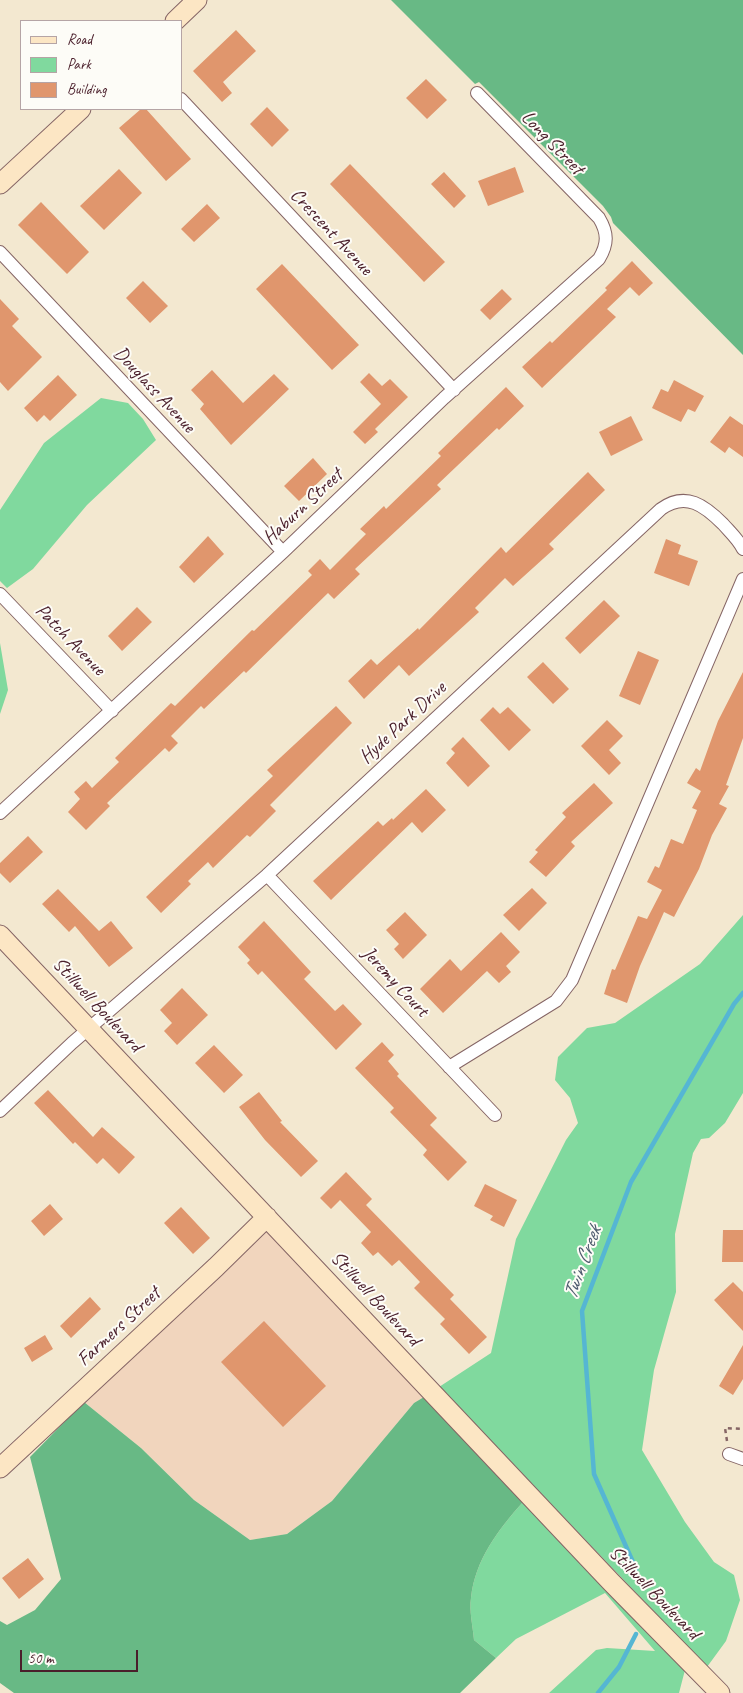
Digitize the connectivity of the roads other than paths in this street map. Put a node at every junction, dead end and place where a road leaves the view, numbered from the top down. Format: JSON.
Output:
{"nodes":[{"id":1,"x":197,"y":0,"type":"edge"},
{"id":2,"x":175,"y":20,"type":"edge"},
{"id":3,"x":477,"y":93,"type":"dead end"},
{"id":4,"x":182,"y":100,"type":"edge"},
{"id":5,"x":80,"y":110,"type":"edge"},
{"id":6,"x":0,"y":184,"type":"edge"},
{"id":7,"x":599,"y":218,"type":"joint"},
{"id":8,"x":0,"y":252,"type":"edge"},
{"id":9,"x":454,"y":390,"type":"junction"},
{"id":10,"x":743,"y":548,"type":"edge"},
{"id":11,"x":283,"y":552,"type":"junction"},
{"id":12,"x":743,"y":579,"type":"edge"},
{"id":13,"x":0,"y":594,"type":"edge"},
{"id":14,"x":112,"y":712,"type":"junction"},
{"id":15,"x":0,"y":813,"type":"edge"},
{"id":16,"x":267,"y":875,"type":"junction"},
{"id":17,"x":0,"y":934,"type":"edge"},
{"id":18,"x":90,"y":1029,"type":"junction"},
{"id":19,"x":449,"y":1067,"type":"junction"},
{"id":20,"x":0,"y":1111,"type":"edge"},
{"id":21,"x":495,"y":1115,"type":"dead end"},
{"id":22,"x":267,"y":1217,"type":"junction"},
{"id":23,"x":729,"y":1454,"type":"road end"},
{"id":24,"x":743,"y":1459,"type":"edge"},
{"id":25,"x":0,"y":1468,"type":"edge"},
{"id":26,"x":720,"y":1693,"type":"edge"}],
"edges":[{"from":1,"to":2,"type":"street"},
{"from":3,"to":7,"type":"street","name":"Long Street"},
{"from":4,"to":9,"type":"street","name":"Crescent Avenue"},
{"from":5,"to":6,"type":"street"},
{"from":7,"to":9,"type":"street","name":"Haburn Street"},
{"from":8,"to":11,"type":"street","name":"Douglass Avenue"},
{"from":9,"to":11,"type":"street","name":"Haburn Street"},
{"from":10,"to":16,"type":"street","name":"Hyde Park Drive"},
{"from":11,"to":14,"type":"street","name":"Haburn Street"},
{"from":12,"to":19,"type":"street"},
{"from":13,"to":14,"type":"street","name":"Patch Avenue"},
{"from":14,"to":15,"type":"street","name":"Haburn Street"},
{"from":16,"to":18,"type":"street","name":"Hyde Park Drive"},
{"from":16,"to":19,"type":"street","name":"Jeremy Court"},
{"from":17,"to":18,"type":"street","name":"Stillwell Boulevard"},
{"from":18,"to":20,"type":"street","name":"Hyde Park Drive"},
{"from":18,"to":22,"type":"street","name":"Stillwell Boulevard"},
{"from":19,"to":21,"type":"street","name":"Jeremy Court"},
{"from":22,"to":25,"type":"street","name":"Farmers Street"},
{"from":22,"to":26,"type":"street","name":"Stillwell Boulevard"},
{"from":23,"to":24,"type":"street"}]}
